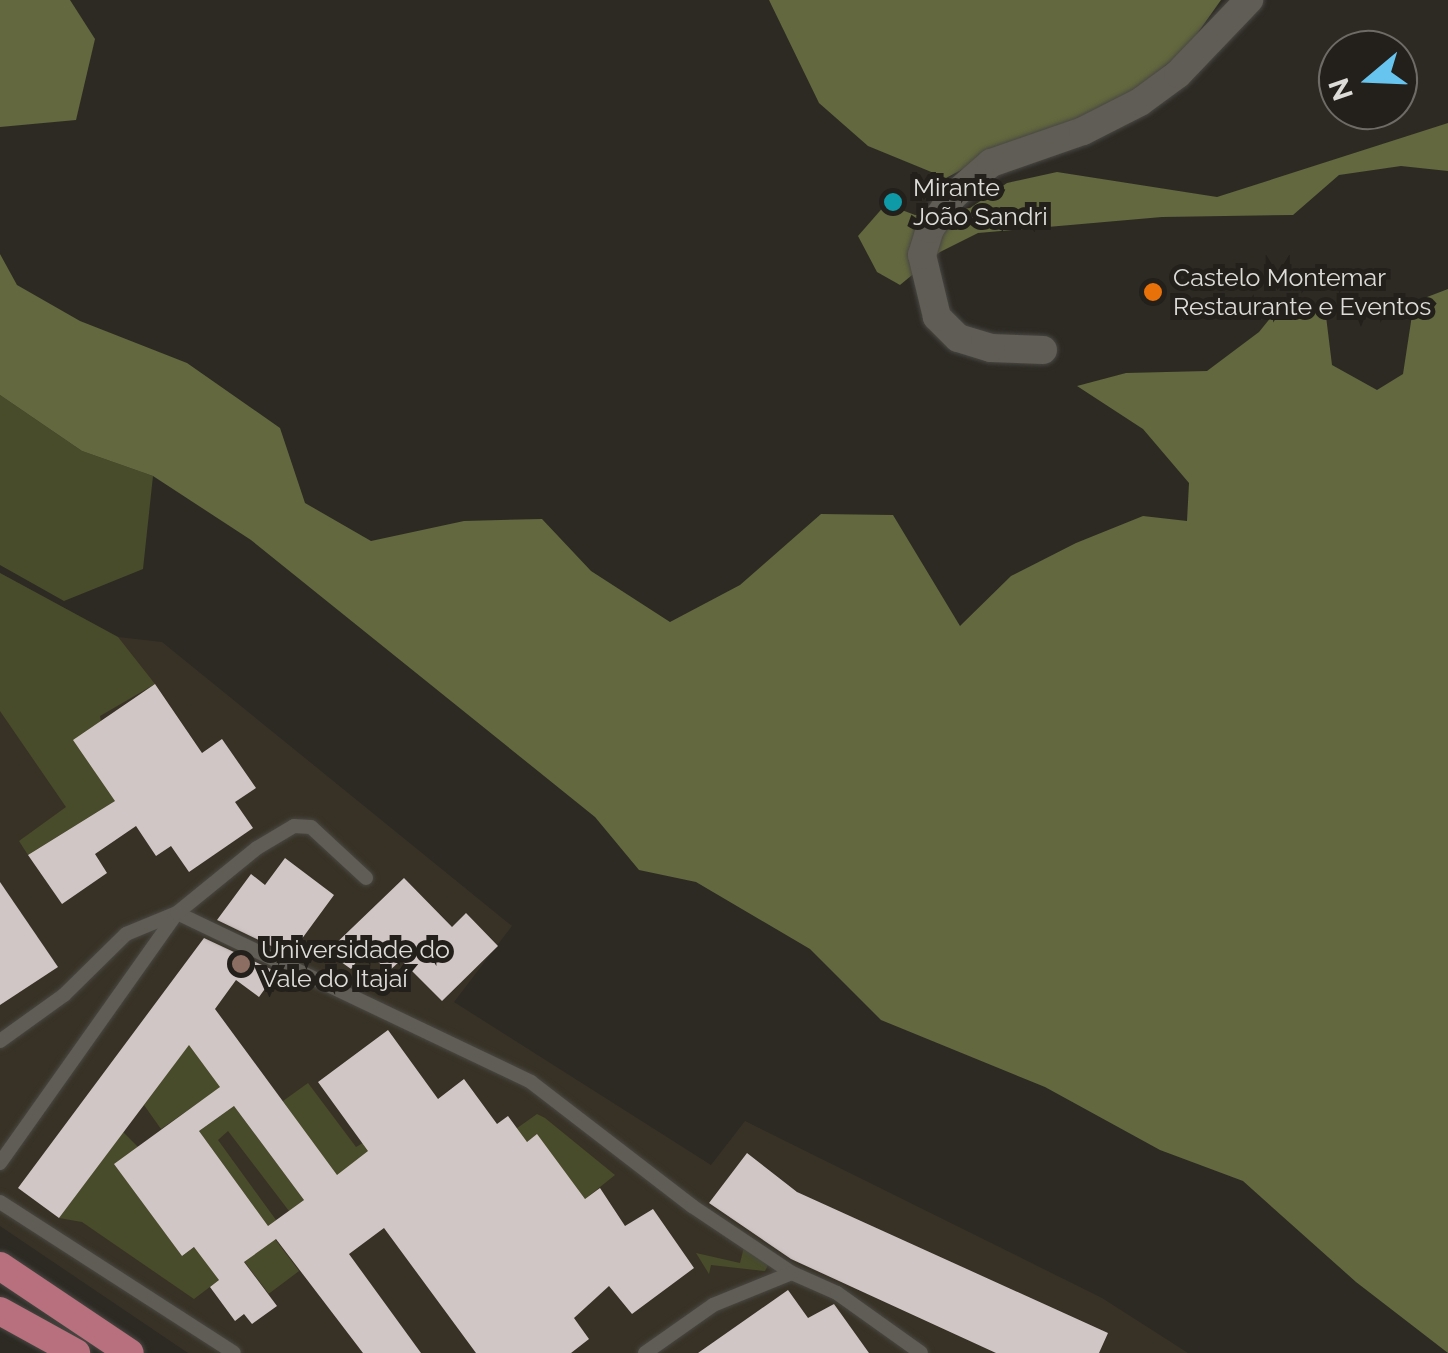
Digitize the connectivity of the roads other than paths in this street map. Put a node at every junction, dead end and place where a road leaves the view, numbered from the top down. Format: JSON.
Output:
{"nodes":[{"id":1,"x":1248,"y":0,"type":"edge"},
{"id":2,"x":1043,"y":350,"type":"dead end"},
{"id":3,"x":366,"y":878,"type":"dead end"},
{"id":4,"x":177,"y":913,"type":"junction"},
{"id":5,"x":0,"y":1041,"type":"edge"},
{"id":6,"x":0,"y":1163,"type":"edge"},
{"id":7,"x":0,"y":1202,"type":"edge"},
{"id":8,"x":0,"y":1266,"type":"edge"},
{"id":9,"x":792,"y":1273,"type":"junction"},
{"id":10,"x":0,"y":1311,"type":"edge"},
{"id":11,"x":648,"y":1352,"type":"edge"},
{"id":12,"x":76,"y":1353,"type":"edge"},
{"id":13,"x":130,"y":1353,"type":"edge"},
{"id":14,"x":234,"y":1353,"type":"edge"},
{"id":15,"x":921,"y":1353,"type":"edge"}],
"edges":[{"from":1,"to":2,"type":"street"},
{"from":3,"to":4,"type":"lane"},
{"from":4,"to":5,"type":"lane"},
{"from":4,"to":6,"type":"lane"},
{"from":4,"to":9,"type":"lane"},
{"from":7,"to":14,"type":"lane"},
{"from":8,"to":13,"type":"main road"},
{"from":9,"to":11,"type":"lane"},
{"from":9,"to":15,"type":"lane"},
{"from":10,"to":12,"type":"main road"}]}
